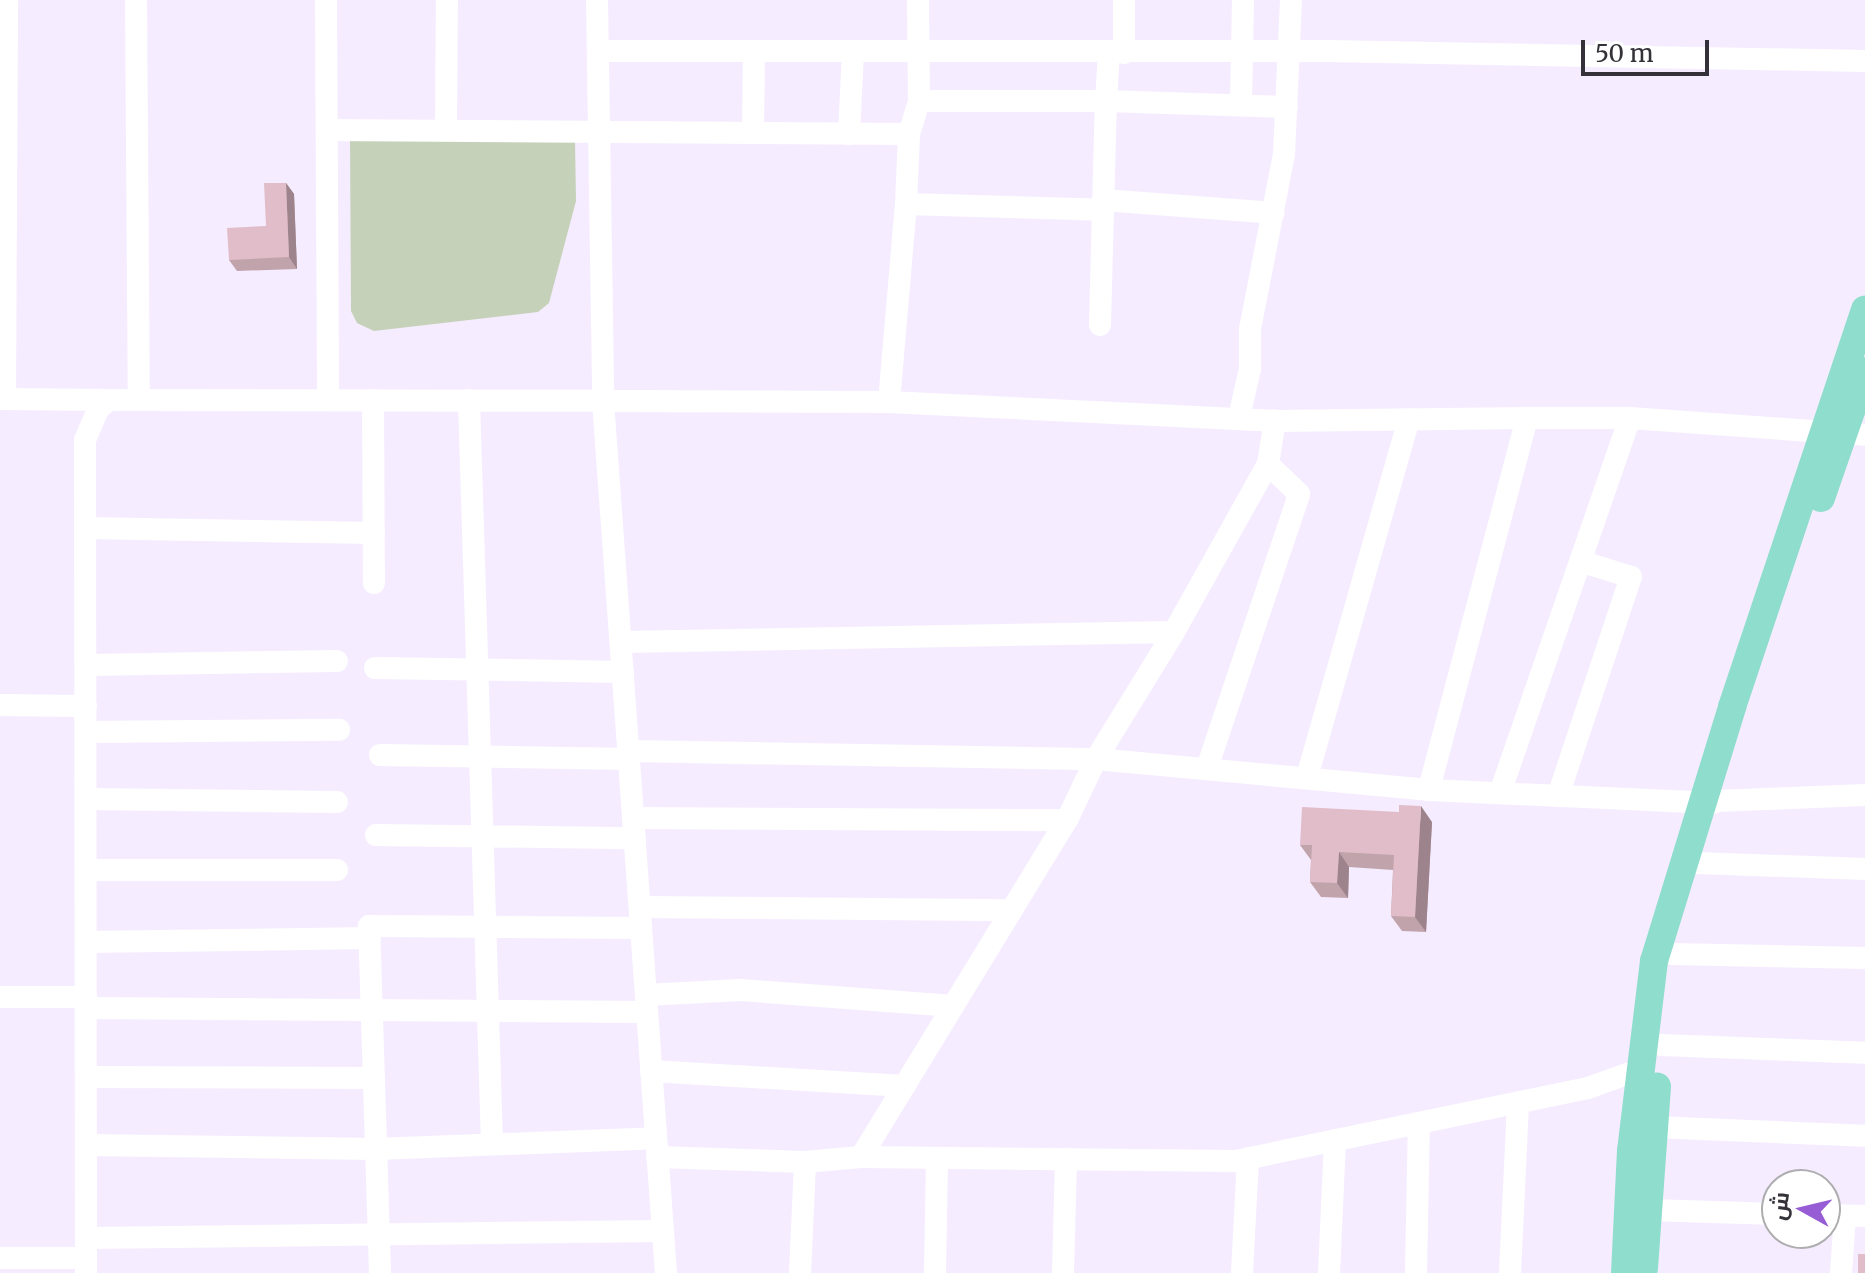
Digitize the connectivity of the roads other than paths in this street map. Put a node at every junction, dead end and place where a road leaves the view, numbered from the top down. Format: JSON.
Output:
{"nodes":[{"id":1,"x":7,"y":0,"type":"edge"},
{"id":2,"x":136,"y":0,"type":"edge"},
{"id":3,"x":326,"y":0,"type":"edge"},
{"id":4,"x":447,"y":0,"type":"edge"},
{"id":5,"x":597,"y":0,"type":"edge"},
{"id":6,"x":918,"y":0,"type":"edge"},
{"id":7,"x":1124,"y":0,"type":"edge"},
{"id":8,"x":1243,"y":0,"type":"edge"},
{"id":9,"x":1291,"y":0,"type":"edge"},
{"id":10,"x":598,"y":51,"type":"junction"},
{"id":11,"x":1117,"y":52,"type":"junction"},
{"id":12,"x":1245,"y":52,"type":"junction"},
{"id":13,"x":754,"y":53,"type":"junction"},
{"id":14,"x":853,"y":53,"type":"junction"},
{"id":15,"x":1290,"y":53,"type":"junction"},
{"id":16,"x":916,"y":54,"type":"junction"},
{"id":17,"x":1865,"y":61,"type":"edge"},
{"id":18,"x":919,"y":101,"type":"junction"},
{"id":19,"x":1106,"y":101,"type":"junction"},
{"id":20,"x":1241,"y":103,"type":"junction"},
{"id":21,"x":1287,"y":107,"type":"junction"},
{"id":22,"x":327,"y":130,"type":"junction"},
{"id":23,"x":446,"y":130,"type":"junction"},
{"id":24,"x":599,"y":130,"type":"junction"},
{"id":25,"x":753,"y":131,"type":"junction"},
{"id":26,"x":849,"y":134,"type":"junction"},
{"id":27,"x":909,"y":134,"type":"junction"},
{"id":28,"x":906,"y":204,"type":"junction"},
{"id":29,"x":1103,"y":205,"type":"junction"},
{"id":30,"x":1274,"y":213,"type":"junction"},
{"id":31,"x":3,"y":236,"type":"edge"},
{"id":32,"x":1865,"y":310,"type":"edge"},
{"id":33,"x":1100,"y":325,"type":"dead end"},
{"id":34,"x":1865,"y":371,"type":"edge"},
{"id":35,"x":2,"y":399,"type":"edge"},
{"id":36,"x":109,"y":400,"type":"junction"},
{"id":37,"x":139,"y":400,"type":"junction"},
{"id":38,"x":328,"y":400,"type":"junction"},
{"id":39,"x":373,"y":400,"type":"junction"},
{"id":40,"x":469,"y":400,"type":"junction"},
{"id":41,"x":603,"y":401,"type":"junction"},
{"id":42,"x":889,"y":402,"type":"junction"},
{"id":43,"x":1239,"y":417,"type":"junction"},
{"id":44,"x":1527,"y":418,"type":"junction"},
{"id":45,"x":1630,"y":418,"type":"junction"},
{"id":46,"x":1409,"y":419,"type":"junction"},
{"id":47,"x":1275,"y":421,"type":"junction"},
{"id":48,"x":1844,"y":433,"type":"edge"},
{"id":49,"x":1268,"y":464,"type":"junction"},
{"id":50,"x":85,"y":528,"type":"junction"},
{"id":51,"x":374,"y":533,"type":"junction"},
{"id":52,"x":1580,"y":561,"type":"junction"},
{"id":53,"x":374,"y":583,"type":"dead end"},
{"id":54,"x":1174,"y":632,"type":"junction"},
{"id":55,"x":621,"y":642,"type":"junction"},
{"id":56,"x":337,"y":661,"type":"dead end"},
{"id":57,"x":86,"y":665,"type":"junction"},
{"id":58,"x":375,"y":668,"type":"dead end"},
{"id":59,"x":477,"y":669,"type":"junction"},
{"id":60,"x":623,"y":672,"type":"junction"},
{"id":61,"x":0,"y":705,"type":"edge"},
{"id":62,"x":86,"y":706,"type":"junction"},
{"id":63,"x":339,"y":730,"type":"dead end"},
{"id":64,"x":86,"y":732,"type":"junction"},
{"id":65,"x":380,"y":755,"type":"dead end"},
{"id":66,"x":629,"y":755,"type":"junction"},
{"id":67,"x":480,"y":757,"type":"junction"},
{"id":68,"x":1096,"y":759,"type":"junction"},
{"id":69,"x":1207,"y":768,"type":"junction"},
{"id":70,"x":1307,"y":777,"type":"junction"},
{"id":71,"x":1429,"y":790,"type":"junction"},
{"id":72,"x":1500,"y":793,"type":"junction"},
{"id":73,"x":1865,"y":795,"type":"edge"},
{"id":74,"x":1558,"y":796,"type":"junction"},
{"id":75,"x":86,"y":799,"type":"junction"},
{"id":76,"x":337,"y":802,"type":"dead end"},
{"id":77,"x":1711,"y":802,"type":"junction"},
{"id":78,"x":1067,"y":820,"type":"junction"},
{"id":79,"x":634,"y":828,"type":"junction"},
{"id":80,"x":376,"y":835,"type":"dead end"},
{"id":81,"x":483,"y":836,"type":"junction"},
{"id":82,"x":1696,"y":863,"type":"junction"},
{"id":83,"x":1865,"y":869,"type":"edge"},
{"id":84,"x":86,"y":870,"type":"junction"},
{"id":85,"x":337,"y":870,"type":"dead end"},
{"id":86,"x":1012,"y":910,"type":"junction"},
{"id":87,"x":640,"y":918,"type":"junction"},
{"id":88,"x":485,"y":927,"type":"junction"},
{"id":89,"x":370,"y":938,"type":"junction"},
{"id":90,"x":86,"y":942,"type":"junction"},
{"id":91,"x":1672,"y":954,"type":"junction"},
{"id":92,"x":1865,"y":958,"type":"edge"},
{"id":93,"x":0,"y":997,"type":"edge"},
{"id":94,"x":86,"y":1002,"type":"junction"},
{"id":95,"x":646,"y":1004,"type":"junction"},
{"id":96,"x":953,"y":1006,"type":"junction"},
{"id":97,"x":372,"y":1010,"type":"junction"},
{"id":98,"x":488,"y":1011,"type":"junction"},
{"id":99,"x":1661,"y":1045,"type":"junction"},
{"id":100,"x":1865,"y":1053,"type":"edge"},
{"id":101,"x":1641,"y":1069,"type":"junction"},
{"id":102,"x":651,"y":1071,"type":"junction"},
{"id":103,"x":86,"y":1077,"type":"junction"},
{"id":104,"x":374,"y":1078,"type":"junction"},
{"id":105,"x":905,"y":1086,"type":"junction"},
{"id":106,"x":1518,"y":1103,"type":"junction"},
{"id":107,"x":1419,"y":1123,"type":"junction"},
{"id":108,"x":1654,"y":1127,"type":"junction"},
{"id":109,"x":1865,"y":1136,"type":"edge"},
{"id":110,"x":1335,"y":1140,"type":"junction"},
{"id":111,"x":492,"y":1144,"type":"junction"},
{"id":112,"x":86,"y":1145,"type":"junction"},
{"id":113,"x":657,"y":1148,"type":"junction"},
{"id":114,"x":376,"y":1149,"type":"junction"},
{"id":115,"x":861,"y":1157,"type":"junction"},
{"id":116,"x":937,"y":1158,"type":"junction"},
{"id":117,"x":1248,"y":1158,"type":"junction"},
{"id":118,"x":1066,"y":1159,"type":"junction"},
{"id":119,"x":805,"y":1162,"type":"junction"},
{"id":120,"x":1648,"y":1210,"type":"junction"},
{"id":121,"x":1761,"y":1214,"type":"edge"},
{"id":122,"x":1845,"y":1216,"type":"edge"},
{"id":123,"x":663,"y":1231,"type":"junction"},
{"id":124,"x":379,"y":1235,"type":"junction"},
{"id":125,"x":86,"y":1256,"type":"edge"},
{"id":126,"x":0,"y":1258,"type":"edge"},
{"id":127,"x":380,"y":1273,"type":"edge"},
{"id":128,"x":666,"y":1273,"type":"edge"},
{"id":129,"x":800,"y":1273,"type":"edge"},
{"id":130,"x":935,"y":1273,"type":"edge"},
{"id":131,"x":1063,"y":1273,"type":"edge"},
{"id":132,"x":1242,"y":1273,"type":"edge"},
{"id":133,"x":1329,"y":1273,"type":"edge"},
{"id":134,"x":1416,"y":1273,"type":"edge"},
{"id":135,"x":1510,"y":1273,"type":"edge"},
{"id":136,"x":1625,"y":1273,"type":"edge"},
{"id":137,"x":1643,"y":1273,"type":"edge"},
{"id":138,"x":1841,"y":1273,"type":"edge"}],
"edges":[{"from":1,"to":31,"type":"street"},
{"from":2,"to":37,"type":"street"},
{"from":3,"to":22,"type":"street"},
{"from":4,"to":23,"type":"street"},
{"from":5,"to":10,"type":"street"},
{"from":6,"to":16,"type":"street"},
{"from":7,"to":11,"type":"street"},
{"from":8,"to":12,"type":"street"},
{"from":9,"to":15,"type":"street"},
{"from":10,"to":13,"type":"street"},
{"from":10,"to":24,"type":"street"},
{"from":11,"to":12,"type":"street"},
{"from":11,"to":16,"type":"street"},
{"from":11,"to":19,"type":"street"},
{"from":12,"to":15,"type":"street"},
{"from":12,"to":20,"type":"street"},
{"from":13,"to":14,"type":"street"},
{"from":13,"to":25,"type":"street"},
{"from":14,"to":16,"type":"street"},
{"from":14,"to":26,"type":"street"},
{"from":15,"to":17,"type":"street"},
{"from":15,"to":21,"type":"street"},
{"from":16,"to":18,"type":"street"},
{"from":18,"to":19,"type":"street"},
{"from":18,"to":27,"type":"street"},
{"from":19,"to":20,"type":"street"},
{"from":19,"to":29,"type":"street"},
{"from":20,"to":21,"type":"street"},
{"from":21,"to":30,"type":"street"},
{"from":22,"to":23,"type":"street"},
{"from":22,"to":38,"type":"street"},
{"from":23,"to":24,"type":"street"},
{"from":24,"to":25,"type":"street"},
{"from":24,"to":41,"type":"street"},
{"from":25,"to":26,"type":"street"},
{"from":26,"to":27,"type":"street"},
{"from":27,"to":28,"type":"street"},
{"from":28,"to":29,"type":"street"},
{"from":28,"to":42,"type":"street"},
{"from":29,"to":30,"type":"street"},
{"from":29,"to":33,"type":"street"},
{"from":30,"to":43,"type":"street"},
{"from":31,"to":35,"type":"street"},
{"from":32,"to":48,"type":"main road"},
{"from":34,"to":48,"type":"main road"},
{"from":35,"to":36,"type":"street"},
{"from":36,"to":37,"type":"street"},
{"from":36,"to":50,"type":"street"},
{"from":37,"to":38,"type":"street"},
{"from":38,"to":39,"type":"street"},
{"from":39,"to":40,"type":"street"},
{"from":39,"to":51,"type":"street"},
{"from":40,"to":41,"type":"street"},
{"from":40,"to":59,"type":"street"},
{"from":41,"to":42,"type":"street"},
{"from":41,"to":55,"type":"street"},
{"from":42,"to":43,"type":"street"},
{"from":43,"to":47,"type":"street"},
{"from":44,"to":45,"type":"street"},
{"from":44,"to":46,"type":"street"},
{"from":44,"to":71,"type":"street"},
{"from":45,"to":48,"type":"street"},
{"from":45,"to":52,"type":"street"},
{"from":46,"to":47,"type":"street"},
{"from":46,"to":70,"type":"street"},
{"from":47,"to":49,"type":"street"},
{"from":48,"to":77,"type":"main road"},
{"from":49,"to":54,"type":"street"},
{"from":49,"to":69,"type":"street"},
{"from":50,"to":51,"type":"street"},
{"from":50,"to":57,"type":"street"},
{"from":51,"to":53,"type":"street"},
{"from":52,"to":72,"type":"street"},
{"from":52,"to":74,"type":"street"},
{"from":54,"to":55,"type":"street"},
{"from":54,"to":68,"type":"street"},
{"from":55,"to":60,"type":"street"},
{"from":56,"to":57,"type":"street"},
{"from":57,"to":62,"type":"street"},
{"from":58,"to":59,"type":"street"},
{"from":59,"to":60,"type":"street"},
{"from":59,"to":67,"type":"street"},
{"from":60,"to":66,"type":"street"},
{"from":61,"to":62,"type":"street"},
{"from":62,"to":64,"type":"street"},
{"from":63,"to":64,"type":"street"},
{"from":64,"to":75,"type":"street"},
{"from":65,"to":67,"type":"street"},
{"from":66,"to":67,"type":"street"},
{"from":66,"to":68,"type":"street"},
{"from":66,"to":79,"type":"street"},
{"from":67,"to":81,"type":"street"},
{"from":68,"to":69,"type":"street"},
{"from":68,"to":78,"type":"street"},
{"from":69,"to":70,"type":"street"},
{"from":70,"to":71,"type":"street"},
{"from":71,"to":72,"type":"street"},
{"from":72,"to":74,"type":"street"},
{"from":73,"to":77,"type":"street"},
{"from":74,"to":77,"type":"street"},
{"from":75,"to":76,"type":"street"},
{"from":75,"to":84,"type":"street"},
{"from":77,"to":82,"type":"main road"},
{"from":77,"to":101,"type":"main road"},
{"from":78,"to":79,"type":"street"},
{"from":78,"to":86,"type":"street"},
{"from":79,"to":81,"type":"street"},
{"from":79,"to":87,"type":"street"},
{"from":80,"to":81,"type":"street"},
{"from":81,"to":88,"type":"street"},
{"from":82,"to":83,"type":"street"},
{"from":82,"to":91,"type":"main road"},
{"from":84,"to":85,"type":"street"},
{"from":84,"to":90,"type":"street"},
{"from":86,"to":87,"type":"street"},
{"from":86,"to":96,"type":"street"},
{"from":87,"to":88,"type":"street"},
{"from":87,"to":95,"type":"street"},
{"from":88,"to":89,"type":"street"},
{"from":88,"to":98,"type":"street"},
{"from":89,"to":90,"type":"street"},
{"from":89,"to":97,"type":"street"},
{"from":90,"to":94,"type":"street"},
{"from":91,"to":92,"type":"street"},
{"from":91,"to":99,"type":"main road"},
{"from":93,"to":94,"type":"street"},
{"from":94,"to":97,"type":"street"},
{"from":94,"to":103,"type":"street"},
{"from":95,"to":96,"type":"street"},
{"from":95,"to":98,"type":"street"},
{"from":95,"to":102,"type":"street"},
{"from":96,"to":105,"type":"street"},
{"from":97,"to":98,"type":"street"},
{"from":97,"to":104,"type":"street"},
{"from":98,"to":111,"type":"street"},
{"from":99,"to":100,"type":"street"},
{"from":99,"to":108,"type":"main road"},
{"from":101,"to":106,"type":"street"},
{"from":101,"to":136,"type":"main road"},
{"from":102,"to":105,"type":"street"},
{"from":102,"to":113,"type":"street"},
{"from":103,"to":104,"type":"street"},
{"from":103,"to":112,"type":"street"},
{"from":104,"to":114,"type":"street"},
{"from":105,"to":115,"type":"street"},
{"from":106,"to":107,"type":"street"},
{"from":106,"to":135,"type":"street"},
{"from":107,"to":110,"type":"street"},
{"from":107,"to":134,"type":"street"},
{"from":108,"to":109,"type":"street"},
{"from":108,"to":120,"type":"main road"},
{"from":110,"to":117,"type":"street"},
{"from":110,"to":133,"type":"street"},
{"from":111,"to":113,"type":"street"},
{"from":111,"to":114,"type":"street"},
{"from":112,"to":114,"type":"street"},
{"from":112,"to":125,"type":"street"},
{"from":113,"to":119,"type":"street"},
{"from":113,"to":123,"type":"street"},
{"from":114,"to":124,"type":"street"},
{"from":115,"to":116,"type":"street"},
{"from":115,"to":119,"type":"street"},
{"from":116,"to":118,"type":"street"},
{"from":116,"to":130,"type":"street"},
{"from":117,"to":118,"type":"street"},
{"from":117,"to":132,"type":"street"},
{"from":118,"to":131,"type":"street"},
{"from":119,"to":129,"type":"street"},
{"from":120,"to":121,"type":"street"},
{"from":120,"to":137,"type":"main road"},
{"from":122,"to":138,"type":"street"},
{"from":123,"to":124,"type":"street"},
{"from":123,"to":128,"type":"street"},
{"from":124,"to":125,"type":"street"},
{"from":124,"to":127,"type":"street"},
{"from":125,"to":126,"type":"street"}]}
